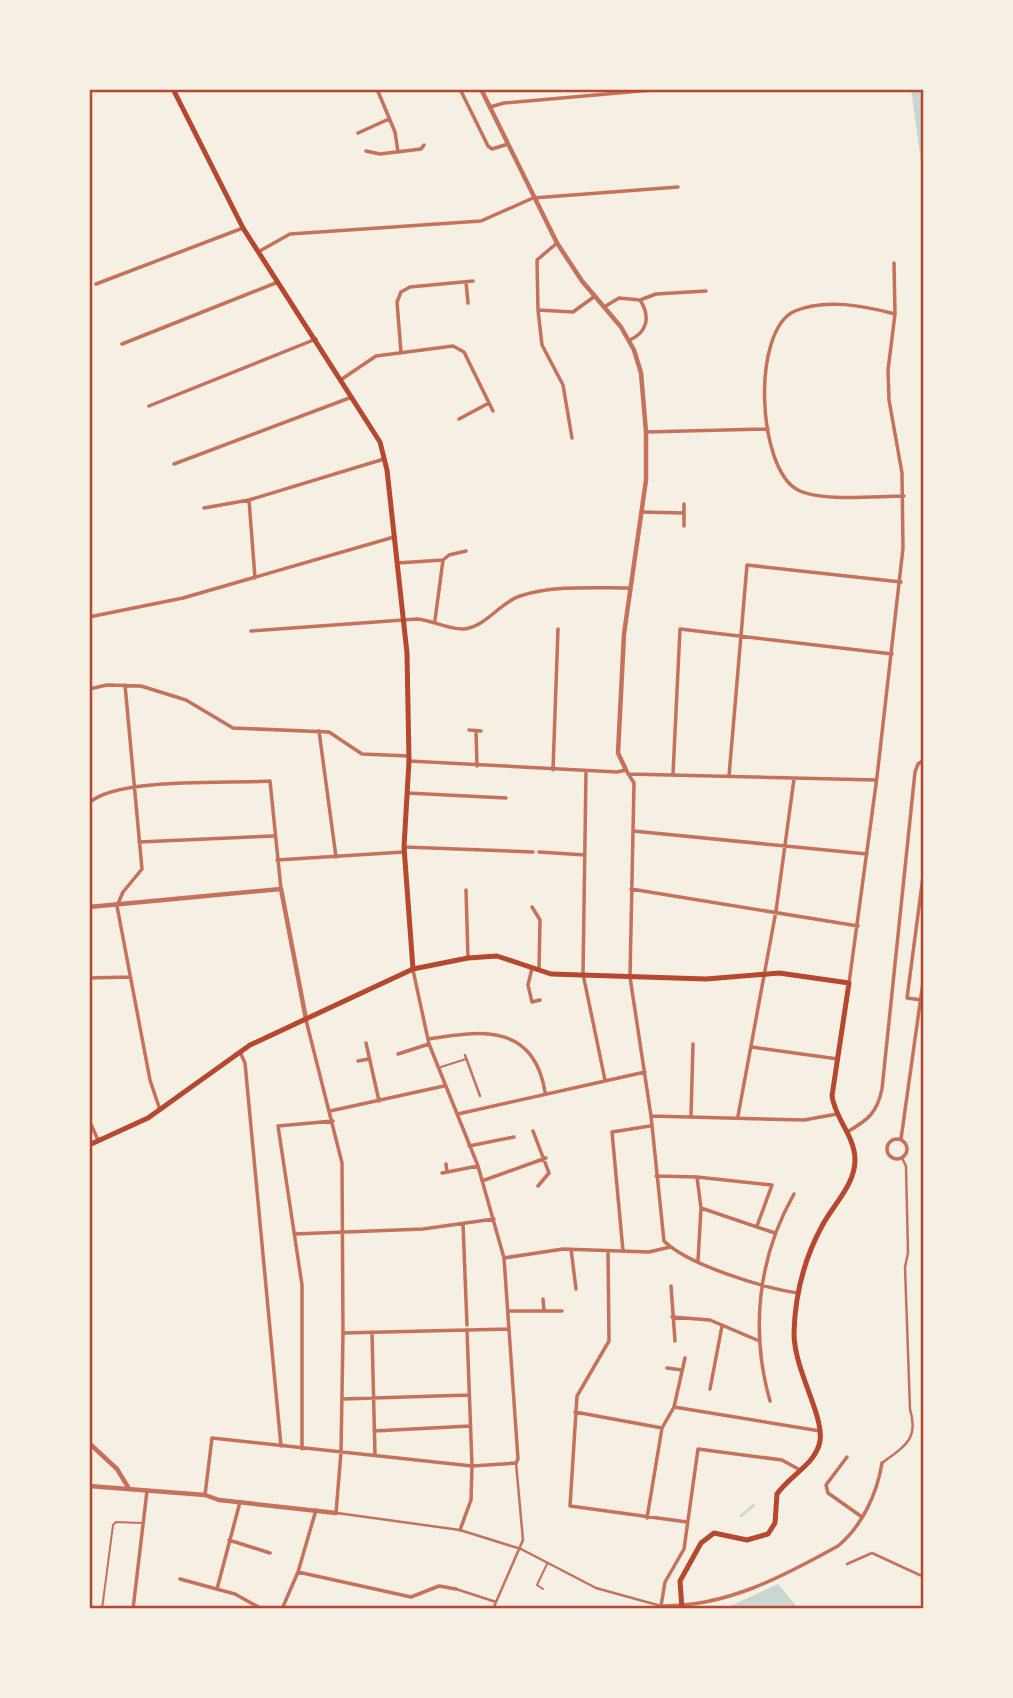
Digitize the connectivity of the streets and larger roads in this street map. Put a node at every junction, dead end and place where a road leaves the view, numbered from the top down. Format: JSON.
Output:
{"nodes":[{"id":1,"x":173,"y":89,"type":"edge"},
{"id":2,"x":377,"y":89,"type":"edge"},
{"id":3,"x":460,"y":89,"type":"edge"},
{"id":4,"x":481,"y":89,"type":"edge"},
{"id":5,"x":663,"y":89,"type":"edge"},
{"id":6,"x":490,"y":107,"type":"junction"},
{"id":7,"x":389,"y":118,"type":"junction"},
{"id":8,"x":358,"y":133,"type":"dead end"},
{"id":9,"x":508,"y":144,"type":"junction"},
{"id":10,"x":424,"y":145,"type":"dead end"},
{"id":11,"x":366,"y":150,"type":"dead end"},
{"id":12,"x":398,"y":152,"type":"junction"},
{"id":13,"x":678,"y":187,"type":"dead end"},
{"id":14,"x":533,"y":198,"type":"junction"},
{"id":15,"x":243,"y":228,"type":"junction"},
{"id":16,"x":557,"y":243,"type":"junction"},
{"id":17,"x":258,"y":252,"type":"junction"},
{"id":18,"x":894,"y":263,"type":"dead end"},
{"id":19,"x":473,"y":281,"type":"dead end"},
{"id":20,"x":278,"y":282,"type":"junction"},
{"id":21,"x":466,"y":282,"type":"junction"},
{"id":22,"x":96,"y":284,"type":"dead end"},
{"id":23,"x":706,"y":290,"type":"dead end"},
{"id":24,"x":595,"y":296,"type":"junction"},
{"id":25,"x":640,"y":300,"type":"junction"},
{"id":26,"x":468,"y":303,"type":"dead end"},
{"id":27,"x":604,"y":307,"type":"junction"},
{"id":28,"x":538,"y":310,"type":"junction"},
{"id":29,"x":895,"y":314,"type":"junction"},
{"id":30,"x":316,"y":339,"type":"junction"},
{"id":31,"x":630,"y":340,"type":"junction"},
{"id":32,"x":122,"y":344,"type":"dead end"},
{"id":33,"x":401,"y":352,"type":"junction"},
{"id":34,"x":342,"y":379,"type":"junction"},
{"id":35,"x":353,"y":396,"type":"junction"},
{"id":36,"x":489,"y":403,"type":"junction"},
{"id":37,"x":149,"y":406,"type":"dead end"},
{"id":38,"x":492,"y":411,"type":"dead end"},
{"id":39,"x":460,"y":419,"type":"dead end"},
{"id":40,"x":768,"y":429,"type":"junction"},
{"id":41,"x":646,"y":432,"type":"junction"},
{"id":42,"x":572,"y":438,"type":"dead end"},
{"id":43,"x":384,"y":459,"type":"junction"},
{"id":44,"x":174,"y":464,"type":"dead end"},
{"id":45,"x":904,"y":496,"type":"junction"},
{"id":46,"x":249,"y":500,"type":"junction"},
{"id":47,"x":684,"y":504,"type":"dead end"},
{"id":48,"x":204,"y":508,"type":"dead end"},
{"id":49,"x":642,"y":512,"type":"junction"},
{"id":50,"x":684,"y":513,"type":"junction"},
{"id":51,"x":684,"y":526,"type":"dead end"},
{"id":52,"x":394,"y":537,"type":"junction"},
{"id":53,"x":466,"y":551,"type":"dead end"},
{"id":54,"x":443,"y":560,"type":"junction"},
{"id":55,"x":396,"y":563,"type":"junction"},
{"id":56,"x":255,"y":579,"type":"junction"},
{"id":57,"x":901,"y":582,"type":"junction"},
{"id":58,"x":629,"y":588,"type":"junction"},
{"id":59,"x":89,"y":617,"type":"edge"},
{"id":60,"x":435,"y":620,"type":"junction"},
{"id":61,"x":404,"y":621,"type":"junction"},
{"id":62,"x":558,"y":629,"type":"dead end"},
{"id":63,"x":251,"y":631,"type":"dead end"},
{"id":64,"x":740,"y":637,"type":"junction"},
{"id":65,"x":892,"y":654,"type":"junction"},
{"id":66,"x":125,"y":685,"type":"junction"},
{"id":67,"x":89,"y":689,"type":"edge"},
{"id":68,"x":469,"y":730,"type":"dead end"},
{"id":69,"x":319,"y":731,"type":"junction"},
{"id":70,"x":409,"y":758,"type":"junction"},
{"id":71,"x":924,"y":760,"type":"edge"},
{"id":72,"x":477,"y":766,"type":"junction"},
{"id":73,"x":554,"y":770,"type":"junction"},
{"id":74,"x":586,"y":771,"type":"junction"},
{"id":75,"x":627,"y":772,"type":"junction"},
{"id":76,"x":673,"y":774,"type":"junction"},
{"id":77,"x":729,"y":776,"type":"junction"},
{"id":78,"x":794,"y":779,"type":"junction"},
{"id":79,"x":876,"y":780,"type":"junction"},
{"id":80,"x":134,"y":786,"type":"junction"},
{"id":81,"x":407,"y":793,"type":"junction"},
{"id":82,"x":506,"y":797,"type":"dead end"},
{"id":83,"x":89,"y":803,"type":"edge"},
{"id":84,"x":633,"y":831,"type":"junction"},
{"id":85,"x":273,"y":836,"type":"junction"},
{"id":86,"x":138,"y":842,"type":"junction"},
{"id":87,"x":783,"y":845,"type":"junction"},
{"id":88,"x":404,"y":849,"type":"junction"},
{"id":89,"x":867,"y":854,"type":"junction"},
{"id":90,"x":585,"y":855,"type":"junction"},
{"id":91,"x":336,"y":857,"type":"junction"},
{"id":92,"x":276,"y":860,"type":"junction"},
{"id":93,"x":924,"y":869,"type":"edge"},
{"id":94,"x":631,"y":888,"type":"junction"},
{"id":95,"x":281,"y":890,"type":"junction"},
{"id":96,"x":466,"y":890,"type":"dead end"},
{"id":97,"x":117,"y":906,"type":"junction"},
{"id":98,"x":89,"y":907,"type":"edge"},
{"id":99,"x":532,"y":907,"type":"dead end"},
{"id":100,"x":776,"y":911,"type":"junction"},
{"id":101,"x":858,"y":926,"type":"junction"},
{"id":102,"x":468,"y":958,"type":"junction"},
{"id":103,"x":532,"y":967,"type":"junction"},
{"id":104,"x":413,"y":970,"type":"junction"},
{"id":105,"x":539,"y":970,"type":"junction"},
{"id":106,"x":583,"y":974,"type":"junction"},
{"id":107,"x":924,"y":975,"type":"edge"},
{"id":108,"x":762,"y":976,"type":"junction"},
{"id":109,"x":630,"y":977,"type":"junction"},
{"id":110,"x":89,"y":978,"type":"edge"},
{"id":111,"x":129,"y":978,"type":"junction"},
{"id":112,"x":849,"y":983,"type":"junction"},
{"id":113,"x":540,"y":1000,"type":"dead end"},
{"id":114,"x":921,"y":1000,"type":"junction"},
{"id":115,"x":306,"y":1020,"type":"junction"},
{"id":116,"x":429,"y":1042,"type":"junction"},
{"id":117,"x":366,"y":1043,"type":"dead end"},
{"id":118,"x":693,"y":1044,"type":"dead end"},
{"id":119,"x":751,"y":1047,"type":"junction"},
{"id":120,"x":240,"y":1051,"type":"junction"},
{"id":121,"x":398,"y":1054,"type":"dead end"},
{"id":122,"x":466,"y":1057,"type":"road end"},
{"id":123,"x":369,"y":1059,"type":"junction"},
{"id":124,"x":838,"y":1059,"type":"junction"},
{"id":125,"x":358,"y":1061,"type":"dead end"},
{"id":126,"x":645,"y":1072,"type":"junction"},
{"id":127,"x":605,"y":1080,"type":"junction"},
{"id":128,"x":445,"y":1086,"type":"junction"},
{"id":129,"x":545,"y":1092,"type":"junction"},
{"id":130,"x":480,"y":1096,"type":"dead end"},
{"id":131,"x":379,"y":1101,"type":"junction"},
{"id":132,"x":160,"y":1110,"type":"junction"},
{"id":133,"x":330,"y":1111,"type":"junction"},
{"id":134,"x":458,"y":1114,"type":"junction"},
{"id":135,"x":837,"y":1114,"type":"junction"},
{"id":136,"x":691,"y":1115,"type":"junction"},
{"id":137,"x":651,"y":1116,"type":"junction"},
{"id":138,"x":738,"y":1116,"type":"junction"},
{"id":139,"x":89,"y":1119,"type":"edge"},
{"id":140,"x":332,"y":1121,"type":"junction"},
{"id":141,"x":651,"y":1126,"type":"junction"},
{"id":142,"x":533,"y":1131,"type":"dead end"},
{"id":143,"x":847,"y":1132,"type":"junction"},
{"id":144,"x":514,"y":1137,"type":"dead end"},
{"id":145,"x":901,"y":1139,"type":"junction"},
{"id":146,"x":99,"y":1142,"type":"junction"},
{"id":147,"x":89,"y":1145,"type":"edge"},
{"id":148,"x":469,"y":1146,"type":"junction"},
{"id":149,"x":546,"y":1158,"type":"junction"},
{"id":150,"x":902,"y":1158,"type":"junction"},
{"id":151,"x":446,"y":1164,"type":"dead end"},
{"id":152,"x":478,"y":1166,"type":"junction"},
{"id":153,"x":656,"y":1176,"type":"junction"},
{"id":154,"x":697,"y":1177,"type":"junction"},
{"id":155,"x":482,"y":1181,"type":"junction"},
{"id":156,"x":538,"y":1186,"type":"dead end"},
{"id":157,"x":794,"y":1194,"type":"dead end"},
{"id":158,"x":701,"y":1208,"type":"junction"},
{"id":159,"x":495,"y":1219,"type":"junction"},
{"id":160,"x":464,"y":1224,"type":"junction"},
{"id":161,"x":757,"y":1226,"type":"junction"},
{"id":162,"x":775,"y":1233,"type":"junction"},
{"id":163,"x":294,"y":1234,"type":"junction"},
{"id":164,"x":343,"y":1234,"type":"junction"},
{"id":165,"x":670,"y":1247,"type":"junction"},
{"id":166,"x":571,"y":1249,"type":"junction"},
{"id":167,"x":608,"y":1251,"type":"junction"},
{"id":168,"x":623,"y":1251,"type":"junction"},
{"id":169,"x":503,"y":1258,"type":"junction"},
{"id":170,"x":698,"y":1261,"type":"junction"},
{"id":171,"x":671,"y":1286,"type":"dead end"},
{"id":172,"x":763,"y":1288,"type":"junction"},
{"id":173,"x":576,"y":1289,"type":"dead end"},
{"id":174,"x":798,"y":1293,"type":"junction"},
{"id":175,"x":543,"y":1299,"type":"dead end"},
{"id":176,"x":508,"y":1311,"type":"junction"},
{"id":177,"x":544,"y":1311,"type":"junction"},
{"id":178,"x":562,"y":1311,"type":"dead end"},
{"id":179,"x":672,"y":1317,"type":"junction"},
{"id":180,"x":722,"y":1325,"type":"junction"},
{"id":181,"x":467,"y":1327,"type":"junction"},
{"id":182,"x":509,"y":1329,"type":"junction"},
{"id":183,"x":343,"y":1333,"type":"junction"},
{"id":184,"x":372,"y":1333,"type":"junction"},
{"id":185,"x":757,"y":1340,"type":"junction"},
{"id":186,"x":675,"y":1341,"type":"dead end"},
{"id":187,"x":685,"y":1358,"type":"dead end"},
{"id":188,"x":667,"y":1368,"type":"dead end"},
{"id":189,"x":682,"y":1370,"type":"junction"},
{"id":190,"x":710,"y":1389,"type":"dead end"},
{"id":191,"x":470,"y":1395,"type":"junction"},
{"id":192,"x":373,"y":1398,"type":"junction"},
{"id":193,"x":342,"y":1399,"type":"junction"},
{"id":194,"x":770,"y":1401,"type":"dead end"},
{"id":195,"x":674,"y":1407,"type":"junction"},
{"id":196,"x":574,"y":1412,"type":"junction"},
{"id":197,"x":470,"y":1426,"type":"junction"},
{"id":198,"x":662,"y":1428,"type":"junction"},
{"id":199,"x":374,"y":1430,"type":"junction"},
{"id":200,"x":821,"y":1431,"type":"junction"},
{"id":201,"x":89,"y":1443,"type":"edge"},
{"id":202,"x":281,"y":1446,"type":"junction"},
{"id":203,"x":302,"y":1449,"type":"junction"},
{"id":204,"x":341,"y":1452,"type":"junction"},
{"id":205,"x":375,"y":1455,"type":"junction"},
{"id":206,"x":847,"y":1457,"type":"dead end"},
{"id":207,"x":516,"y":1463,"type":"junction"},
{"id":208,"x":882,"y":1463,"type":"joint"},
{"id":209,"x":472,"y":1466,"type":"junction"},
{"id":210,"x":800,"y":1470,"type":"junction"},
{"id":211,"x":89,"y":1486,"type":"edge"},
{"id":212,"x":128,"y":1487,"type":"junction"},
{"id":213,"x":148,"y":1489,"type":"junction"},
{"id":214,"x":205,"y":1495,"type":"junction"},
{"id":215,"x":240,"y":1502,"type":"junction"},
{"id":216,"x":316,"y":1510,"type":"junction"},
{"id":217,"x":335,"y":1513,"type":"junction"},
{"id":218,"x":862,"y":1517,"type":"junction"},
{"id":219,"x":647,"y":1518,"type":"junction"},
{"id":220,"x":687,"y":1522,"type":"junction"},
{"id":221,"x":460,"y":1530,"type":"junction"},
{"id":222,"x":229,"y":1540,"type":"junction"},
{"id":223,"x":521,"y":1549,"type":"junction"},
{"id":224,"x":270,"y":1553,"type":"dead end"},
{"id":225,"x":847,"y":1564,"type":"dead end"},
{"id":226,"x":298,"y":1572,"type":"junction"},
{"id":227,"x":924,"y":1577,"type":"edge"},
{"id":228,"x":180,"y":1579,"type":"dead end"},
{"id":229,"x":217,"y":1589,"type":"junction"},
{"id":230,"x":456,"y":1589,"type":"joint"},
{"id":231,"x":496,"y":1602,"type":"junction"},
{"id":232,"x":661,"y":1606,"type":"junction"},
{"id":233,"x":682,"y":1608,"type":"edge"},
{"id":234,"x":133,"y":1609,"type":"edge"},
{"id":235,"x":261,"y":1609,"type":"edge"},
{"id":236,"x":282,"y":1609,"type":"edge"},
{"id":237,"x":493,"y":1609,"type":"edge"}],
"edges":[{"from":1,"to":15,"type":"main road"},
{"from":2,"to":7,"type":"street"},
{"from":3,"to":9,"type":"street"},
{"from":4,"to":6,"type":"street"},
{"from":5,"to":6,"type":"street"},
{"from":6,"to":9,"type":"street"},
{"from":7,"to":8,"type":"street"},
{"from":7,"to":12,"type":"street"},
{"from":9,"to":14,"type":"street"},
{"from":10,"to":12,"type":"street"},
{"from":11,"to":12,"type":"street"},
{"from":13,"to":14,"type":"street"},
{"from":14,"to":16,"type":"street"},
{"from":14,"to":17,"type":"street"},
{"from":15,"to":17,"type":"main road"},
{"from":15,"to":22,"type":"street"},
{"from":16,"to":24,"type":"street"},
{"from":16,"to":28,"type":"street"},
{"from":17,"to":20,"type":"main road"},
{"from":18,"to":29,"type":"street"},
{"from":19,"to":21,"type":"street"},
{"from":20,"to":30,"type":"main road"},
{"from":20,"to":32,"type":"street"},
{"from":21,"to":26,"type":"street"},
{"from":21,"to":33,"type":"street"},
{"from":23,"to":25,"type":"street"},
{"from":24,"to":27,"type":"street"},
{"from":24,"to":28,"type":"street"},
{"from":25,"to":27,"type":"street"},
{"from":25,"to":31,"type":"street"},
{"from":27,"to":31,"type":"street"},
{"from":28,"to":42,"type":"street"},
{"from":29,"to":40,"type":"street"},
{"from":29,"to":45,"type":"street"},
{"from":30,"to":34,"type":"main road"},
{"from":30,"to":37,"type":"street"},
{"from":31,"to":41,"type":"street"},
{"from":33,"to":34,"type":"street"},
{"from":33,"to":36,"type":"street"},
{"from":34,"to":35,"type":"main road"},
{"from":35,"to":43,"type":"main road"},
{"from":35,"to":44,"type":"street"},
{"from":36,"to":38,"type":"street"},
{"from":36,"to":39,"type":"street"},
{"from":40,"to":41,"type":"street"},
{"from":40,"to":45,"type":"street"},
{"from":41,"to":49,"type":"street"},
{"from":43,"to":46,"type":"street"},
{"from":43,"to":52,"type":"main road"},
{"from":45,"to":57,"type":"street"},
{"from":46,"to":48,"type":"street"},
{"from":46,"to":56,"type":"street"},
{"from":47,"to":50,"type":"street"},
{"from":49,"to":50,"type":"street"},
{"from":49,"to":58,"type":"street"},
{"from":50,"to":51,"type":"street"},
{"from":52,"to":55,"type":"main road"},
{"from":52,"to":56,"type":"street"},
{"from":53,"to":54,"type":"street"},
{"from":54,"to":55,"type":"street"},
{"from":54,"to":60,"type":"street"},
{"from":55,"to":61,"type":"main road"},
{"from":56,"to":59,"type":"street"},
{"from":57,"to":64,"type":"street"},
{"from":57,"to":65,"type":"street"},
{"from":58,"to":60,"type":"street"},
{"from":58,"to":75,"type":"street"},
{"from":60,"to":61,"type":"street"},
{"from":61,"to":63,"type":"street"},
{"from":61,"to":70,"type":"main road"},
{"from":62,"to":73,"type":"street"},
{"from":64,"to":65,"type":"street"},
{"from":64,"to":76,"type":"street"},
{"from":64,"to":77,"type":"street"},
{"from":65,"to":79,"type":"street"},
{"from":66,"to":67,"type":"street"},
{"from":66,"to":69,"type":"street"},
{"from":66,"to":80,"type":"street"},
{"from":68,"to":72,"type":"street"},
{"from":69,"to":70,"type":"street"},
{"from":69,"to":91,"type":"street"},
{"from":70,"to":72,"type":"street"},
{"from":70,"to":81,"type":"main road"},
{"from":71,"to":143,"type":"street"},
{"from":72,"to":73,"type":"street"},
{"from":73,"to":74,"type":"street"},
{"from":74,"to":75,"type":"street"},
{"from":74,"to":90,"type":"street"},
{"from":75,"to":76,"type":"street"},
{"from":75,"to":84,"type":"street"},
{"from":76,"to":77,"type":"street"},
{"from":77,"to":78,"type":"street"},
{"from":78,"to":79,"type":"street"},
{"from":78,"to":87,"type":"street"},
{"from":79,"to":89,"type":"street"},
{"from":80,"to":83,"type":"street"},
{"from":80,"to":85,"type":"street"},
{"from":80,"to":86,"type":"street"},
{"from":81,"to":82,"type":"street"},
{"from":81,"to":88,"type":"main road"},
{"from":84,"to":87,"type":"street"},
{"from":84,"to":94,"type":"street"},
{"from":85,"to":86,"type":"street"},
{"from":85,"to":92,"type":"street"},
{"from":86,"to":97,"type":"street"},
{"from":87,"to":89,"type":"street"},
{"from":87,"to":100,"type":"street"},
{"from":88,"to":90,"type":"street"},
{"from":88,"to":91,"type":"street"},
{"from":88,"to":104,"type":"main road"},
{"from":89,"to":101,"type":"street"},
{"from":90,"to":106,"type":"street"},
{"from":91,"to":92,"type":"street"},
{"from":92,"to":95,"type":"street"},
{"from":93,"to":114,"type":"street"},
{"from":94,"to":100,"type":"street"},
{"from":94,"to":109,"type":"street"},
{"from":95,"to":97,"type":"street"},
{"from":95,"to":115,"type":"street"},
{"from":96,"to":102,"type":"street"},
{"from":97,"to":98,"type":"street"},
{"from":97,"to":111,"type":"street"},
{"from":99,"to":105,"type":"street"},
{"from":100,"to":101,"type":"street"},
{"from":100,"to":108,"type":"street"},
{"from":101,"to":112,"type":"street"},
{"from":102,"to":103,"type":"main road"},
{"from":102,"to":104,"type":"main road"},
{"from":103,"to":105,"type":"main road"},
{"from":103,"to":113,"type":"street"},
{"from":104,"to":115,"type":"main road"},
{"from":104,"to":116,"type":"street"},
{"from":105,"to":106,"type":"main road"},
{"from":106,"to":109,"type":"main road"},
{"from":106,"to":127,"type":"street"},
{"from":107,"to":114,"type":"street"},
{"from":108,"to":109,"type":"main road"},
{"from":108,"to":112,"type":"main road"},
{"from":108,"to":119,"type":"street"},
{"from":109,"to":126,"type":"street"},
{"from":110,"to":111,"type":"street"},
{"from":111,"to":132,"type":"street"},
{"from":112,"to":124,"type":"main road"},
{"from":114,"to":145,"type":"street"},
{"from":115,"to":120,"type":"main road"},
{"from":115,"to":133,"type":"street"},
{"from":116,"to":121,"type":"street"},
{"from":116,"to":128,"type":"street"},
{"from":116,"to":129,"type":"street"},
{"from":117,"to":123,"type":"street"},
{"from":118,"to":136,"type":"street"},
{"from":119,"to":124,"type":"street"},
{"from":119,"to":138,"type":"street"},
{"from":120,"to":132,"type":"main road"},
{"from":120,"to":202,"type":"street"},
{"from":122,"to":130,"type":"street"},
{"from":123,"to":125,"type":"street"},
{"from":123,"to":131,"type":"street"},
{"from":124,"to":135,"type":"main road"},
{"from":126,"to":127,"type":"street"},
{"from":126,"to":137,"type":"street"},
{"from":127,"to":129,"type":"street"},
{"from":128,"to":131,"type":"street"},
{"from":128,"to":134,"type":"street"},
{"from":129,"to":134,"type":"street"},
{"from":131,"to":133,"type":"street"},
{"from":132,"to":146,"type":"main road"},
{"from":133,"to":140,"type":"street"},
{"from":134,"to":148,"type":"street"},
{"from":135,"to":138,"type":"street"},
{"from":135,"to":143,"type":"main road"},
{"from":136,"to":137,"type":"street"},
{"from":136,"to":138,"type":"street"},
{"from":137,"to":141,"type":"street"},
{"from":139,"to":146,"type":"street"},
{"from":140,"to":163,"type":"street"},
{"from":140,"to":164,"type":"street"},
{"from":141,"to":153,"type":"street"},
{"from":141,"to":168,"type":"street"},
{"from":142,"to":149,"type":"street"},
{"from":143,"to":174,"type":"main road"},
{"from":144,"to":148,"type":"street"},
{"from":145,"to":150,"type":"street"},
{"from":145,"to":150,"type":"street"},
{"from":146,"to":147,"type":"main road"},
{"from":148,"to":152,"type":"street"},
{"from":149,"to":155,"type":"street"},
{"from":149,"to":156,"type":"street"},
{"from":150,"to":208,"type":"street"},
{"from":151,"to":152,"type":"street"},
{"from":152,"to":155,"type":"street"},
{"from":153,"to":154,"type":"street"},
{"from":153,"to":165,"type":"street"},
{"from":154,"to":158,"type":"street"},
{"from":154,"to":161,"type":"street"},
{"from":155,"to":159,"type":"street"},
{"from":157,"to":162,"type":"street"},
{"from":158,"to":161,"type":"street"},
{"from":158,"to":170,"type":"street"},
{"from":159,"to":160,"type":"street"},
{"from":159,"to":169,"type":"street"},
{"from":160,"to":164,"type":"street"},
{"from":160,"to":181,"type":"street"},
{"from":161,"to":162,"type":"street"},
{"from":162,"to":172,"type":"street"},
{"from":163,"to":164,"type":"street"},
{"from":163,"to":203,"type":"street"},
{"from":164,"to":183,"type":"street"},
{"from":165,"to":168,"type":"street"},
{"from":165,"to":170,"type":"street"},
{"from":166,"to":167,"type":"street"},
{"from":166,"to":169,"type":"street"},
{"from":166,"to":173,"type":"street"},
{"from":167,"to":168,"type":"street"},
{"from":167,"to":196,"type":"street"},
{"from":169,"to":176,"type":"street"},
{"from":170,"to":172,"type":"street"},
{"from":171,"to":179,"type":"street"},
{"from":172,"to":174,"type":"street"},
{"from":172,"to":185,"type":"street"},
{"from":174,"to":200,"type":"main road"},
{"from":175,"to":177,"type":"street"},
{"from":176,"to":177,"type":"street"},
{"from":176,"to":182,"type":"street"},
{"from":177,"to":178,"type":"street"},
{"from":179,"to":180,"type":"street"},
{"from":179,"to":186,"type":"street"},
{"from":180,"to":185,"type":"street"},
{"from":180,"to":190,"type":"street"},
{"from":181,"to":182,"type":"street"},
{"from":181,"to":184,"type":"street"},
{"from":181,"to":191,"type":"street"},
{"from":182,"to":207,"type":"street"},
{"from":183,"to":184,"type":"street"},
{"from":183,"to":193,"type":"street"},
{"from":184,"to":192,"type":"street"},
{"from":185,"to":194,"type":"street"},
{"from":187,"to":189,"type":"street"},
{"from":188,"to":189,"type":"street"},
{"from":189,"to":195,"type":"street"},
{"from":191,"to":192,"type":"street"},
{"from":191,"to":197,"type":"street"},
{"from":192,"to":193,"type":"street"},
{"from":192,"to":199,"type":"street"},
{"from":193,"to":204,"type":"street"},
{"from":195,"to":198,"type":"street"},
{"from":195,"to":200,"type":"street"},
{"from":196,"to":198,"type":"street"},
{"from":196,"to":219,"type":"street"},
{"from":197,"to":199,"type":"street"},
{"from":197,"to":209,"type":"street"},
{"from":198,"to":219,"type":"street"},
{"from":199,"to":205,"type":"street"},
{"from":200,"to":210,"type":"main road"},
{"from":201,"to":212,"type":"street"},
{"from":202,"to":203,"type":"street"},
{"from":202,"to":214,"type":"street"},
{"from":203,"to":204,"type":"street"},
{"from":204,"to":205,"type":"street"},
{"from":204,"to":217,"type":"street"},
{"from":205,"to":209,"type":"street"},
{"from":206,"to":218,"type":"street"},
{"from":207,"to":209,"type":"street"},
{"from":207,"to":223,"type":"street"},
{"from":208,"to":218,"type":"street"},
{"from":209,"to":221,"type":"street"},
{"from":210,"to":220,"type":"street"},
{"from":210,"to":233,"type":"main road"},
{"from":211,"to":212,"type":"street"},
{"from":212,"to":213,"type":"street"},
{"from":213,"to":214,"type":"street"},
{"from":213,"to":234,"type":"street"},
{"from":214,"to":215,"type":"street"},
{"from":215,"to":216,"type":"street"},
{"from":215,"to":222,"type":"street"},
{"from":216,"to":217,"type":"street"},
{"from":216,"to":226,"type":"street"},
{"from":217,"to":221,"type":"street"},
{"from":218,"to":233,"type":"street"},
{"from":219,"to":220,"type":"street"},
{"from":220,"to":232,"type":"street"},
{"from":221,"to":223,"type":"street"},
{"from":222,"to":224,"type":"street"},
{"from":222,"to":229,"type":"street"},
{"from":223,"to":231,"type":"street"},
{"from":223,"to":232,"type":"street"},
{"from":225,"to":227,"type":"street"},
{"from":226,"to":230,"type":"street"},
{"from":226,"to":236,"type":"street"},
{"from":228,"to":229,"type":"street"},
{"from":229,"to":235,"type":"street"},
{"from":230,"to":231,"type":"street"},
{"from":231,"to":237,"type":"street"},
{"from":232,"to":233,"type":"street"}]}
